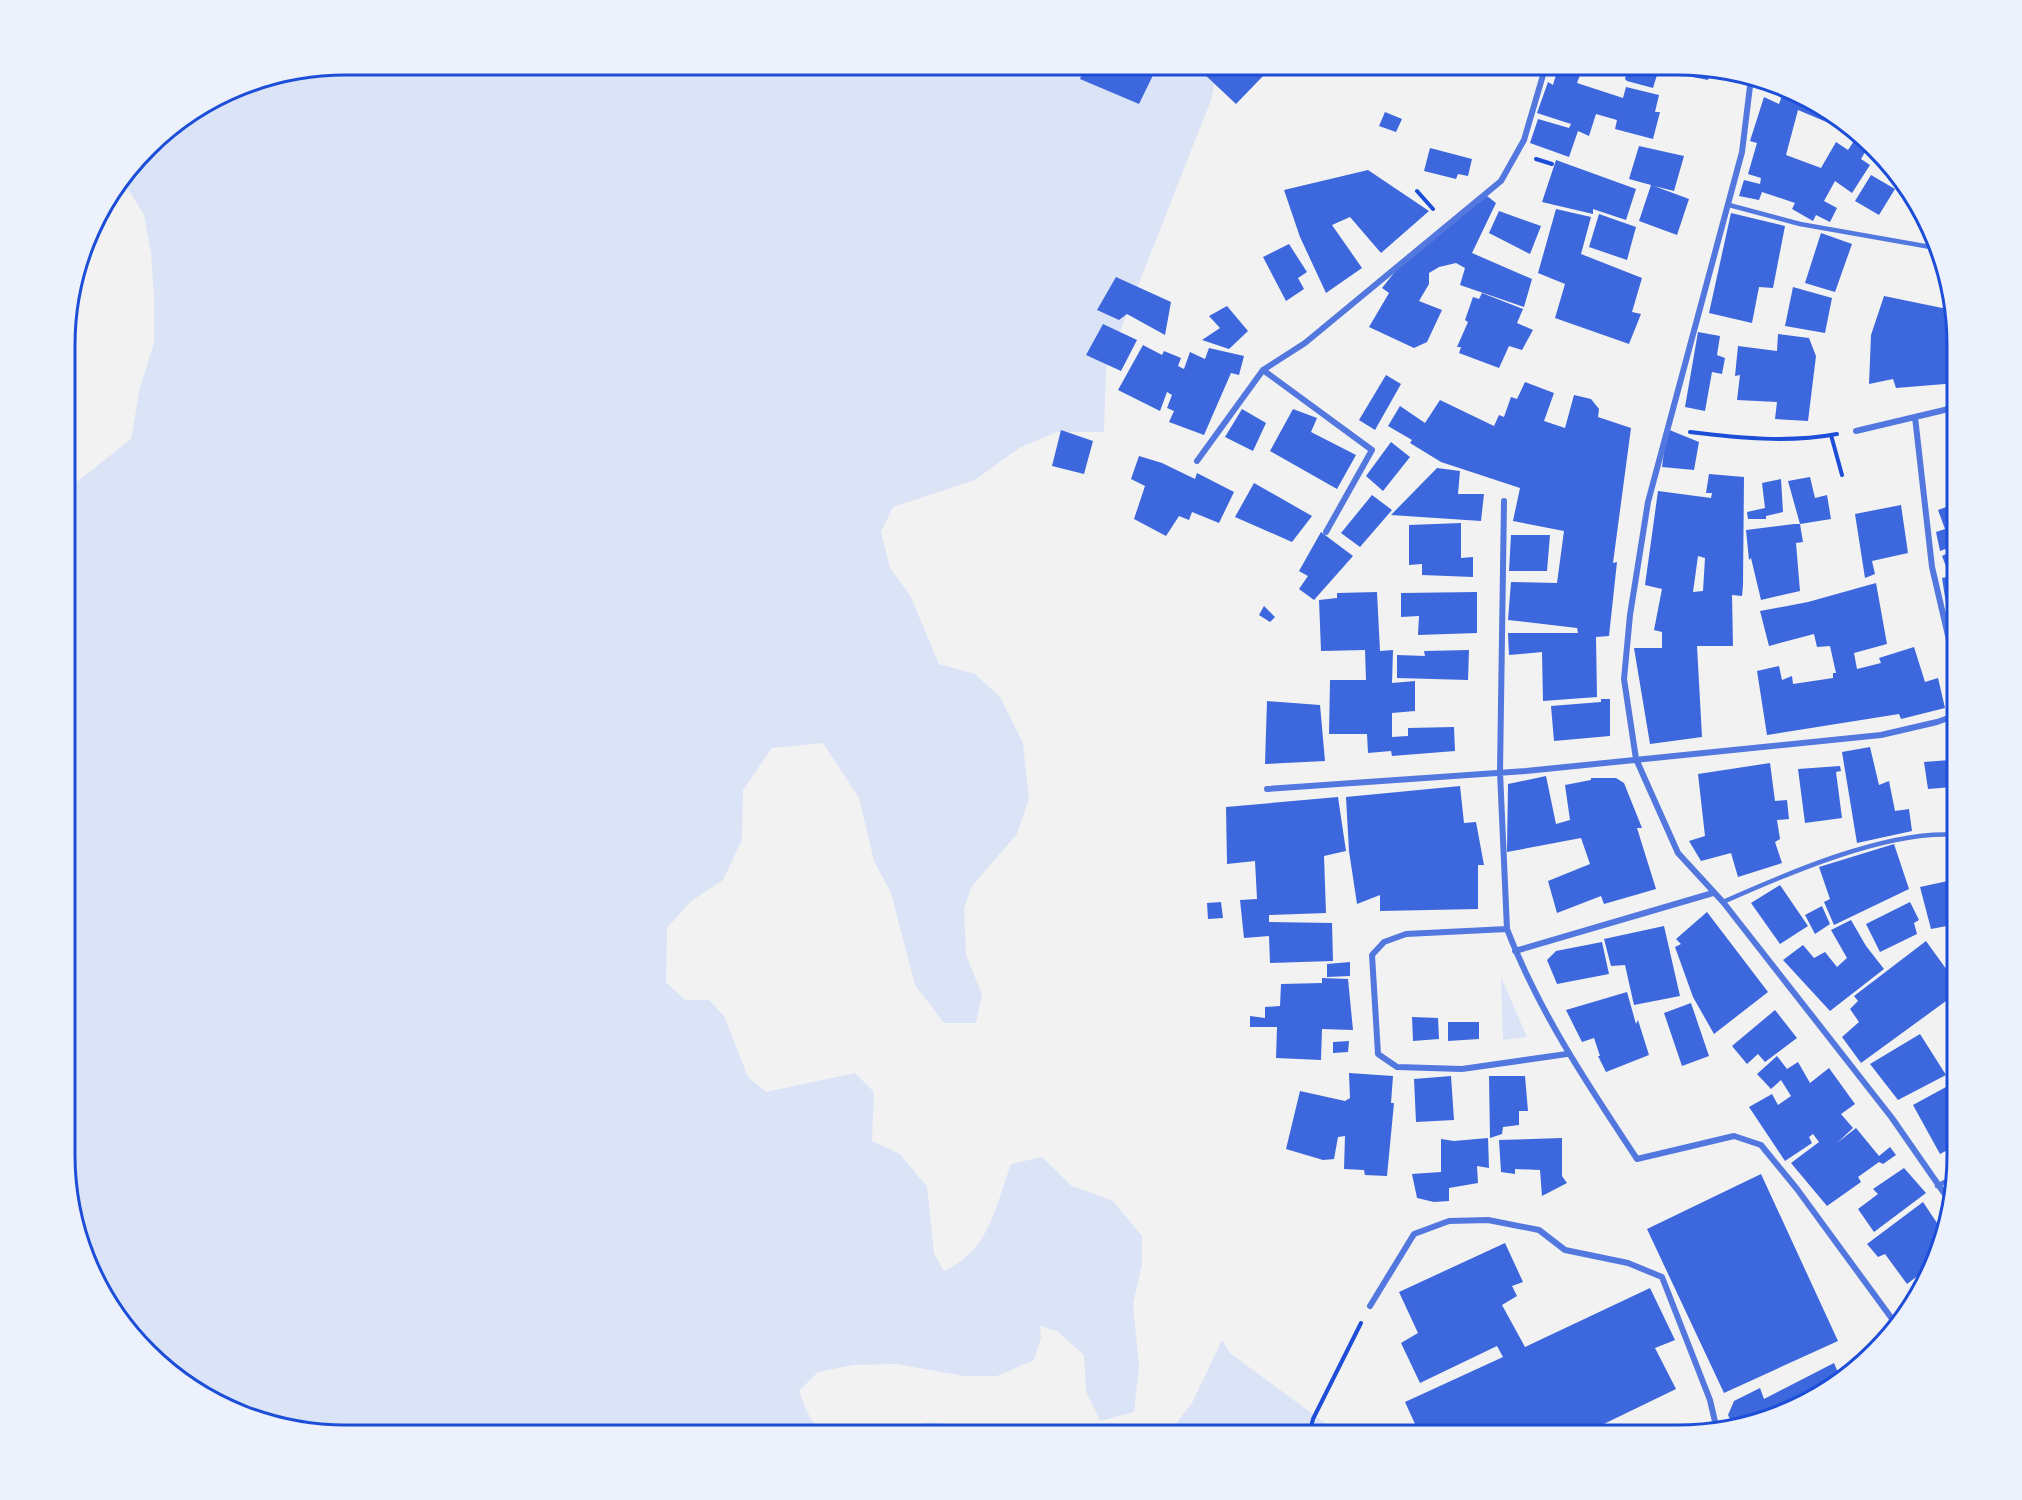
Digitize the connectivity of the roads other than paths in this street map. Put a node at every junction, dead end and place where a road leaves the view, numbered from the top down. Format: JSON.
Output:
{"nodes":[{"id":1,"x":1543,"y":75,"type":"edge"},
{"id":2,"x":1750,"y":85,"type":"edge"},
{"id":3,"x":1730,"y":205,"type":"junction"},
{"id":4,"x":1928,"y":247,"type":"edge"},
{"id":5,"x":1263,"y":370,"type":"junction"},
{"id":6,"x":1947,"y":409,"type":"edge"},
{"id":7,"x":1915,"y":417,"type":"junction"},
{"id":8,"x":1856,"y":431,"type":"road end"},
{"id":9,"x":1197,"y":461,"type":"dead end"},
{"id":10,"x":1504,"y":501,"type":"dead end"},
{"id":11,"x":1326,"y":532,"type":"dead end"},
{"id":12,"x":1947,"y":631,"type":"edge"},
{"id":13,"x":1947,"y":718,"type":"edge"},
{"id":14,"x":1636,"y":759,"type":"junction"},
{"id":15,"x":1500,"y":772,"type":"junction"},
{"id":16,"x":1267,"y":789,"type":"dead end"},
{"id":17,"x":1947,"y":834,"type":"edge"},
{"id":18,"x":1713,"y":892,"type":"junction"},
{"id":19,"x":1723,"y":902,"type":"junction"},
{"id":20,"x":1507,"y":929,"type":"junction"},
{"id":21,"x":1515,"y":951,"type":"junction"},
{"id":22,"x":1567,"y":1054,"type":"junction"},
{"id":23,"x":1945,"y":1182,"type":"edge"},
{"id":24,"x":1937,"y":1186,"type":"junction"},
{"id":25,"x":1944,"y":1195,"type":"edge"},
{"id":26,"x":1370,"y":1306,"type":"road end"},
{"id":27,"x":1892,"y":1318,"type":"edge"},
{"id":28,"x":1715,"y":1422,"type":"edge"}],
"edges":[{"from":1,"to":5,"type":"street"},
{"from":2,"to":3,"type":"street"},
{"from":3,"to":4,"type":"lane"},
{"from":3,"to":14,"type":"street"},
{"from":5,"to":9,"type":"street"},
{"from":5,"to":11,"type":"street"},
{"from":6,"to":7,"type":"street"},
{"from":7,"to":8,"type":"street"},
{"from":7,"to":12,"type":"street"},
{"from":10,"to":15,"type":"street"},
{"from":13,"to":14,"type":"street"},
{"from":14,"to":15,"type":"street"},
{"from":14,"to":18,"type":"street"},
{"from":15,"to":16,"type":"street"},
{"from":15,"to":20,"type":"street"},
{"from":17,"to":19,"type":"lane"},
{"from":18,"to":19,"type":"street"},
{"from":18,"to":21,"type":"street"},
{"from":19,"to":24,"type":"street"},
{"from":20,"to":21,"type":"street"},
{"from":20,"to":22,"type":"street"},
{"from":21,"to":22,"type":"street"},
{"from":22,"to":27,"type":"street"},
{"from":23,"to":24,"type":"lane"},
{"from":24,"to":25,"type":"street"},
{"from":26,"to":28,"type":"street"}]}
